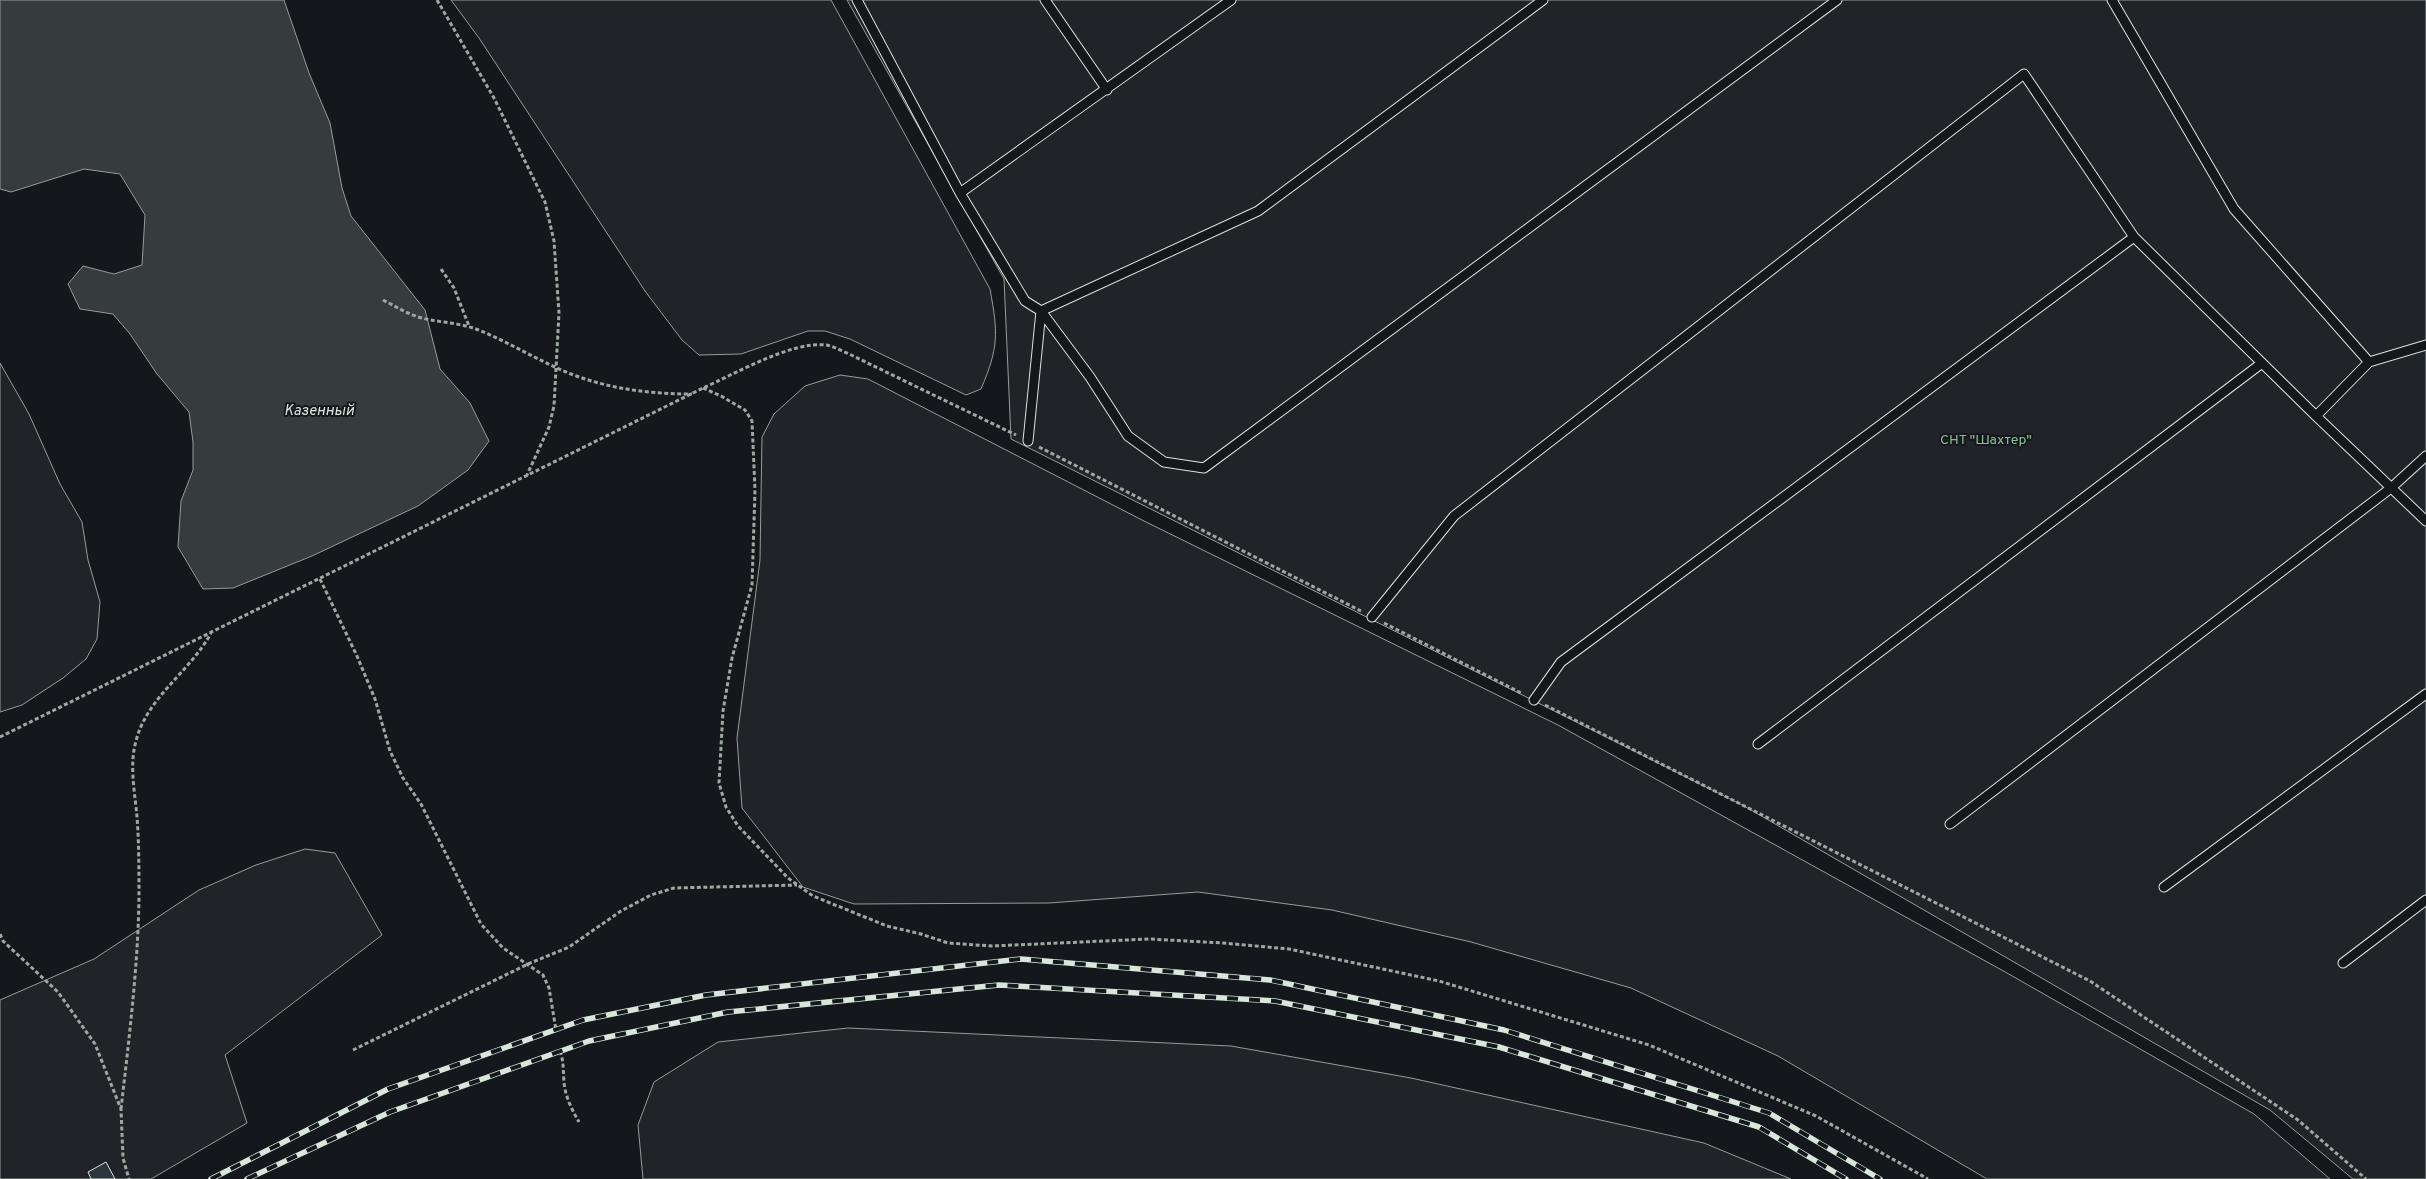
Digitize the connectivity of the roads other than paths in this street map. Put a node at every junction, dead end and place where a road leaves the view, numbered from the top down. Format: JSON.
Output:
{"nodes":[{"id":1,"x":857,"y":0,"type":"edge"},
{"id":2,"x":1045,"y":0,"type":"edge"},
{"id":3,"x":1231,"y":0,"type":"edge"},
{"id":4,"x":1543,"y":0,"type":"edge"},
{"id":5,"x":1837,"y":0,"type":"edge"},
{"id":6,"x":2112,"y":0,"type":"edge"},
{"id":7,"x":1107,"y":90,"type":"junction"},
{"id":8,"x":960,"y":193,"type":"junction"},
{"id":9,"x":2134,"y":236,"type":"junction"},
{"id":10,"x":1041,"y":311,"type":"junction"},
{"id":11,"x":2426,"y":345,"type":"edge"},
{"id":12,"x":2369,"y":362,"type":"junction"},
{"id":13,"x":2262,"y":363,"type":"junction"},
{"id":14,"x":2316,"y":416,"type":"junction"},
{"id":15,"x":1028,"y":441,"type":"road end"},
{"id":16,"x":2426,"y":456,"type":"edge"},
{"id":17,"x":2391,"y":488,"type":"junction"},
{"id":18,"x":2426,"y":520,"type":"edge"},
{"id":19,"x":1372,"y":617,"type":"road end"},
{"id":20,"x":2426,"y":694,"type":"edge"},
{"id":21,"x":1534,"y":700,"type":"road end"},
{"id":22,"x":1758,"y":744,"type":"dead end"},
{"id":23,"x":1950,"y":824,"type":"dead end"},
{"id":24,"x":2164,"y":887,"type":"dead end"},
{"id":25,"x":2426,"y":900,"type":"edge"},
{"id":26,"x":2343,"y":964,"type":"dead end"}],
"edges":[{"from":1,"to":8,"type":"lane"},
{"from":2,"to":7,"type":"lane"},
{"from":3,"to":7,"type":"lane"},
{"from":4,"to":10,"type":"lane"},
{"from":5,"to":10,"type":"lane"},
{"from":6,"to":12,"type":"lane"},
{"from":7,"to":8,"type":"lane"},
{"from":8,"to":10,"type":"lane"},
{"from":9,"to":13,"type":"lane"},
{"from":9,"to":19,"type":"lane"},
{"from":9,"to":21,"type":"lane"},
{"from":10,"to":15,"type":"lane"},
{"from":11,"to":12,"type":"lane"},
{"from":12,"to":14,"type":"lane"},
{"from":13,"to":14,"type":"lane"},
{"from":13,"to":22,"type":"lane"},
{"from":14,"to":17,"type":"lane"},
{"from":16,"to":17,"type":"lane"},
{"from":17,"to":18,"type":"lane"},
{"from":17,"to":23,"type":"lane"},
{"from":20,"to":24,"type":"lane"},
{"from":25,"to":26,"type":"lane"}]}
